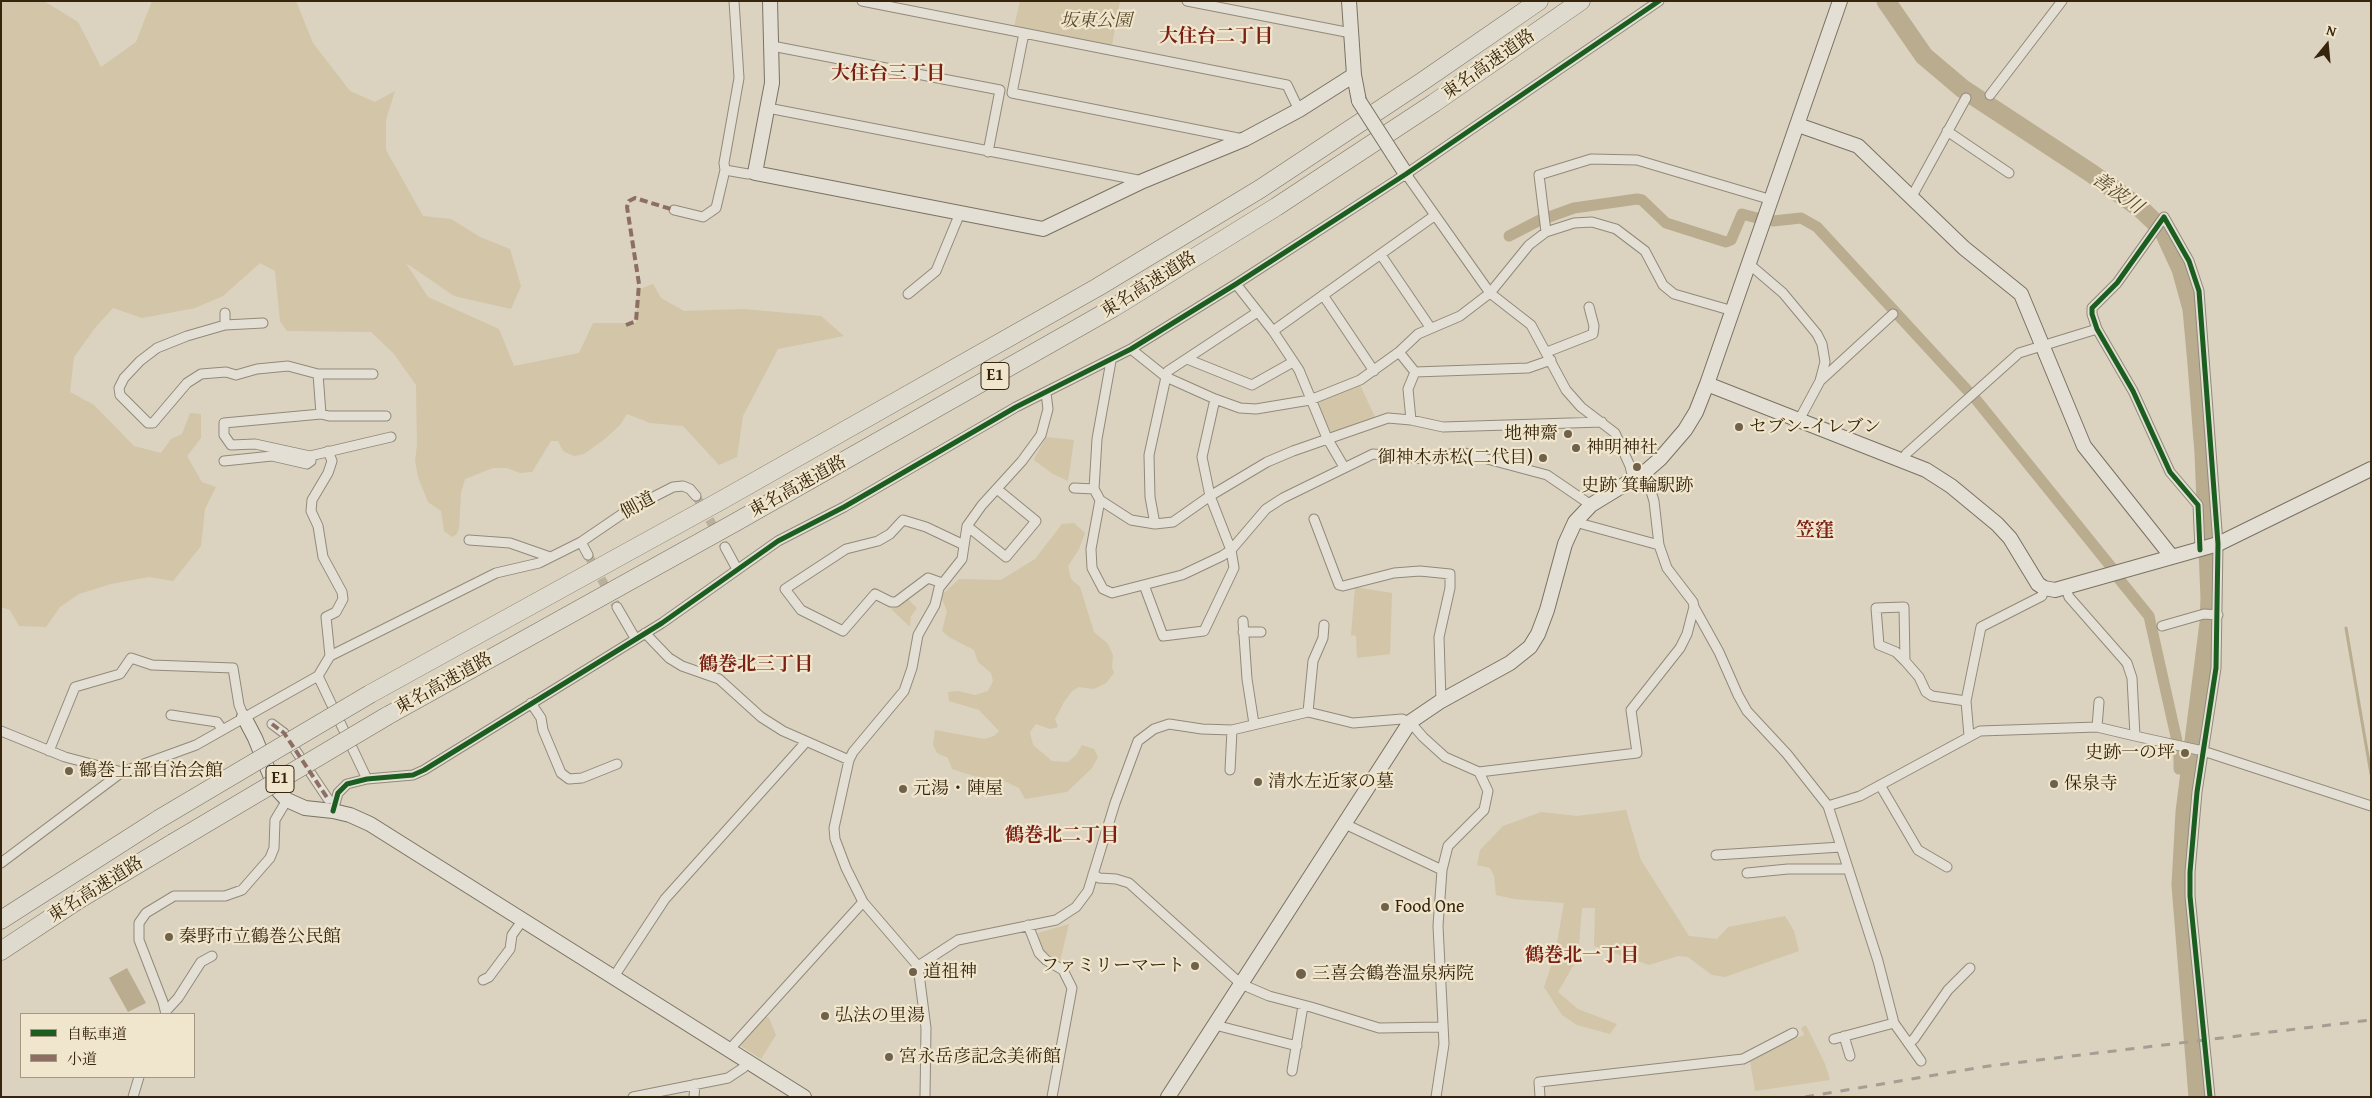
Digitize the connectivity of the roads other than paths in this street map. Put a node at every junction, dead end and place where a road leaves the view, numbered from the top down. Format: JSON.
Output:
{"nodes":[{"id":1,"x":734,"y":1,"type":"edge"},
{"id":2,"x":770,"y":1,"type":"edge"},
{"id":3,"x":862,"y":1,"type":"edge"},
{"id":4,"x":1187,"y":1,"type":"edge"},
{"id":5,"x":1348,"y":1,"type":"edge"},
{"id":6,"x":1539,"y":1,"type":"edge"},
{"id":7,"x":1581,"y":1,"type":"edge"},
{"id":8,"x":1659,"y":1,"type":"edge"},
{"id":9,"x":1840,"y":1,"type":"edge"},
{"id":10,"x":2062,"y":1,"type":"edge"},
{"id":11,"x":1024,"y":33,"type":"junction"},
{"id":12,"x":1351,"y":33,"type":"junction"},
{"id":13,"x":772,"y":46,"type":"junction"},
{"id":14,"x":1354,"y":75,"type":"junction"},
{"id":15,"x":1990,"y":95,"type":"dead end"},
{"id":16,"x":1966,"y":98,"type":"dead end"},
{"id":17,"x":768,"y":108,"type":"junction"},
{"id":18,"x":1300,"y":110,"type":"junction"},
{"id":19,"x":1798,"y":125,"type":"junction"},
{"id":20,"x":1948,"y":131,"type":"junction"},
{"id":21,"x":1244,"y":139,"type":"junction"},
{"id":22,"x":988,"y":152,"type":"junction"},
{"id":23,"x":725,"y":170,"type":"junction"},
{"id":24,"x":755,"y":173,"type":"junction"},
{"id":25,"x":2009,"y":173,"type":"dead end"},
{"id":26,"x":1406,"y":174,"type":"junction"},
{"id":27,"x":1144,"y":181,"type":"junction"},
{"id":28,"x":1911,"y":198,"type":"junction"},
{"id":29,"x":1772,"y":200,"type":"junction"},
{"id":30,"x":674,"y":210,"type":"dead end"},
{"id":31,"x":960,"y":213,"type":"junction"},
{"id":32,"x":1434,"y":216,"type":"junction"},
{"id":33,"x":1546,"y":232,"type":"junction"},
{"id":34,"x":1381,"y":254,"type":"junction"},
{"id":35,"x":1749,"y":264,"type":"junction"},
{"id":36,"x":1236,"y":284,"type":"junction"},
{"id":37,"x":1490,"y":292,"type":"junction"},
{"id":38,"x":908,"y":294,"type":"dead end"},
{"id":39,"x":1324,"y":295,"type":"junction"},
{"id":40,"x":1589,"y":307,"type":"dead end"},
{"id":41,"x":1733,"y":311,"type":"junction"},
{"id":42,"x":1256,"y":313,"type":"junction"},
{"id":43,"x":1893,"y":314,"type":"dead end"},
{"id":44,"x":224,"y":319,"type":"junction"},
{"id":45,"x":214,"y":320,"type":"dead end"},
{"id":46,"x":263,"y":323,"type":"dead end"},
{"id":47,"x":1430,"y":327,"type":"junction"},
{"id":48,"x":2097,"y":329,"type":"junction"},
{"id":49,"x":1273,"y":331,"type":"junction"},
{"id":50,"x":2041,"y":344,"type":"junction"},
{"id":51,"x":1131,"y":349,"type":"junction"},
{"id":52,"x":1399,"y":352,"type":"junction"},
{"id":53,"x":1549,"y":356,"type":"junction"},
{"id":54,"x":1187,"y":360,"type":"junction"},
{"id":55,"x":1111,"y":361,"type":"junction"},
{"id":56,"x":1293,"y":362,"type":"junction"},
{"id":57,"x":1374,"y":371,"type":"junction"},
{"id":58,"x":1415,"y":372,"type":"junction"},
{"id":59,"x":318,"y":374,"type":"junction"},
{"id":60,"x":373,"y":374,"type":"dead end"},
{"id":61,"x":1166,"y":377,"type":"junction"},
{"id":62,"x":1820,"y":381,"type":"junction"},
{"id":63,"x":1707,"y":384,"type":"junction"},
{"id":64,"x":1046,"y":393,"type":"junction"},
{"id":65,"x":1214,"y":399,"type":"junction"},
{"id":66,"x":1310,"y":400,"type":"junction"},
{"id":67,"x":321,"y":414,"type":"junction"},
{"id":68,"x":386,"y":416,"type":"dead end"},
{"id":69,"x":1411,"y":420,"type":"junction"},
{"id":70,"x":1800,"y":420,"type":"junction"},
{"id":71,"x":1602,"y":422,"type":"junction"},
{"id":72,"x":391,"y":437,"type":"dead end"},
{"id":73,"x":1327,"y":438,"type":"junction"},
{"id":74,"x":328,"y":451,"type":"junction"},
{"id":75,"x":310,"y":456,"type":"junction"},
{"id":76,"x":1904,"y":460,"type":"junction"},
{"id":77,"x":224,"y":461,"type":"dead end"},
{"id":78,"x":1344,"y":468,"type":"junction"},
{"id":79,"x":2371,"y":469,"type":"edge"},
{"id":80,"x":1645,"y":472,"type":"junction"},
{"id":81,"x":1633,"y":479,"type":"junction"},
{"id":82,"x":1074,"y":488,"type":"dead end"},
{"id":83,"x":997,"y":489,"type":"junction"},
{"id":84,"x":1094,"y":489,"type":"junction"},
{"id":85,"x":696,"y":496,"type":"tunnel mouth"},
{"id":86,"x":1210,"y":496,"type":"junction"},
{"id":87,"x":1100,"y":500,"type":"junction"},
{"id":88,"x":1591,"y":505,"type":"junction"},
{"id":89,"x":1314,"y":520,"type":"dead end"},
{"id":90,"x":1575,"y":522,"type":"junction"},
{"id":91,"x":1155,"y":524,"type":"junction"},
{"id":92,"x":967,"y":526,"type":"junction"},
{"id":93,"x":469,"y":540,"type":"dead end"},
{"id":94,"x":581,"y":542,"type":"junction"},
{"id":95,"x":964,"y":545,"type":"junction"},
{"id":96,"x":1659,"y":545,"type":"junction"},
{"id":97,"x":725,"y":547,"type":"tunnel mouth"},
{"id":98,"x":2209,"y":547,"type":"junction"},
{"id":99,"x":1231,"y":550,"type":"junction"},
{"id":100,"x":588,"y":555,"type":"tunnel mouth"},
{"id":101,"x":550,"y":557,"type":"junction"},
{"id":102,"x":2172,"y":557,"type":"junction"},
{"id":103,"x":737,"y":569,"type":"junction"},
{"id":104,"x":942,"y":583,"type":"junction"},
{"id":105,"x":1144,"y":585,"type":"junction"},
{"id":106,"x":2044,"y":588,"type":"junction"},
{"id":107,"x":2066,"y":589,"type":"junction"},
{"id":108,"x":617,"y":606,"type":"tunnel mouth"},
{"id":109,"x":1694,"y":607,"type":"junction"},
{"id":110,"x":2218,"y":615,"type":"junction"},
{"id":111,"x":1243,"y":621,"type":"dead end"},
{"id":112,"x":1324,"y":625,"type":"dead end"},
{"id":113,"x":2162,"y":626,"type":"dead end"},
{"id":114,"x":1243,"y":632,"type":"junction"},
{"id":115,"x":1261,"y":632,"type":"dead end"},
{"id":116,"x":645,"y":633,"type":"junction"},
{"id":117,"x":635,"y":638,"type":"junction"},
{"id":118,"x":330,"y":656,"type":"junction"},
{"id":119,"x":1905,"y":661,"type":"junction"},
{"id":120,"x":318,"y":676,"type":"junction"},
{"id":121,"x":1441,"y":701,"type":"junction"},
{"id":122,"x":1966,"y":701,"type":"junction"},
{"id":123,"x":2100,"y":702,"type":"dead end"},
{"id":124,"x":531,"y":703,"type":"junction"},
{"id":125,"x":1308,"y":712,"type":"junction"},
{"id":126,"x":171,"y":715,"type":"dead end"},
{"id":127,"x":244,"y":717,"type":"junction"},
{"id":128,"x":1410,"y":722,"type":"junction"},
{"id":129,"x":272,"y":724,"type":"dead end"},
{"id":130,"x":1254,"y":724,"type":"junction"},
{"id":131,"x":2097,"y":727,"type":"junction"},
{"id":132,"x":222,"y":729,"type":"junction"},
{"id":133,"x":1232,"y":730,"type":"junction"},
{"id":134,"x":1,"y":731,"type":"edge"},
{"id":135,"x":1969,"y":736,"type":"junction"},
{"id":136,"x":2135,"y":736,"type":"junction"},
{"id":137,"x":805,"y":743,"type":"junction"},
{"id":138,"x":2201,"y":750,"type":"junction"},
{"id":139,"x":49,"y":751,"type":"junction"},
{"id":140,"x":849,"y":760,"type":"junction"},
{"id":141,"x":617,"y":764,"type":"dead end"},
{"id":142,"x":1230,"y":770,"type":"dead end"},
{"id":143,"x":122,"y":772,"type":"junction"},
{"id":144,"x":1479,"y":772,"type":"junction"},
{"id":145,"x":366,"y":779,"type":"junction"},
{"id":146,"x":1880,"y":784,"type":"junction"},
{"id":147,"x":287,"y":800,"type":"junction"},
{"id":148,"x":330,"y":805,"type":"junction"},
{"id":149,"x":1828,"y":806,"type":"junction"},
{"id":150,"x":2371,"y":806,"type":"edge"},
{"id":151,"x":1344,"y":824,"type":"junction"},
{"id":152,"x":1842,"y":848,"type":"junction"},
{"id":153,"x":1716,"y":855,"type":"dead end"},
{"id":154,"x":1,"y":863,"type":"edge"},
{"id":155,"x":1948,"y":867,"type":"dead end"},
{"id":156,"x":1848,"y":869,"type":"junction"},
{"id":157,"x":1442,"y":870,"type":"junction"},
{"id":158,"x":1748,"y":873,"type":"dead end"},
{"id":159,"x":1093,"y":874,"type":"junction"},
{"id":160,"x":863,"y":902,"type":"junction"},
{"id":161,"x":1,"y":920,"type":"edge"},
{"id":162,"x":522,"y":921,"type":"junction"},
{"id":163,"x":1028,"y":925,"type":"junction"},
{"id":164,"x":1,"y":951,"type":"edge"},
{"id":165,"x":212,"y":956,"type":"dead end"},
{"id":166,"x":918,"y":966,"type":"junction"},
{"id":167,"x":1970,"y":968,"type":"dead end"},
{"id":168,"x":613,"y":978,"type":"junction"},
{"id":169,"x":483,"y":980,"type":"dead end"},
{"id":170,"x":1241,"y":984,"type":"junction"},
{"id":171,"x":1303,"y":1006,"type":"junction"},
{"id":172,"x":166,"y":1013,"type":"edge"},
{"id":173,"x":1894,"y":1024,"type":"junction"},
{"id":174,"x":1215,"y":1025,"type":"junction"},
{"id":175,"x":1443,"y":1027,"type":"junction"},
{"id":176,"x":1793,"y":1033,"type":"dead end"},
{"id":177,"x":1844,"y":1036,"type":"junction"},
{"id":178,"x":1834,"y":1039,"type":"dead end"},
{"id":179,"x":1909,"y":1043,"type":"junction"},
{"id":180,"x":1297,"y":1046,"type":"junction"},
{"id":181,"x":729,"y":1050,"type":"junction"},
{"id":182,"x":1850,"y":1056,"type":"dead end"},
{"id":183,"x":748,"y":1062,"type":"junction"},
{"id":184,"x":1921,"y":1062,"type":"dead end"},
{"id":185,"x":1292,"y":1071,"type":"dead end"},
{"id":186,"x":139,"y":1078,"type":"edge"},
{"id":187,"x":695,"y":1084,"type":"junction"},
{"id":188,"x":133,"y":1097,"type":"edge"},
{"id":189,"x":633,"y":1097,"type":"edge"},
{"id":190,"x":694,"y":1097,"type":"edge"},
{"id":191,"x":804,"y":1097,"type":"edge"},
{"id":192,"x":925,"y":1097,"type":"edge"},
{"id":193,"x":1052,"y":1097,"type":"edge"},
{"id":194,"x":1168,"y":1097,"type":"edge"},
{"id":195,"x":1436,"y":1097,"type":"edge"},
{"id":196,"x":1540,"y":1097,"type":"edge"},
{"id":197,"x":2210,"y":1097,"type":"edge"}],
"edges":[{"from":1,"to":23,"type":"street"},
{"from":2,"to":13,"type":"street"},
{"from":3,"to":11,"type":"street"},
{"from":4,"to":12,"type":"street"},
{"from":5,"to":12,"type":"street"},
{"from":6,"to":161,"type":"highway","name":"東名高速道路","number":"E1","bridge":true},
{"from":7,"to":164,"type":"highway","name":"東名高速道路","number":"E1","bridge":true},
{"from":8,"to":26,"type":"street"},
{"from":9,"to":19,"type":"street"},
{"from":10,"to":15,"type":"street"},
{"from":11,"to":18,"type":"street"},
{"from":11,"to":21,"type":"street"},
{"from":12,"to":14,"type":"street"},
{"from":13,"to":17,"type":"street"},
{"from":13,"to":22,"type":"street"},
{"from":14,"to":18,"type":"street"},
{"from":14,"to":26,"type":"street","bridge":true},
{"from":16,"to":20,"type":"street"},
{"from":17,"to":22,"type":"street"},
{"from":17,"to":24,"type":"street"},
{"from":18,"to":21,"type":"street"},
{"from":19,"to":28,"type":"street"},
{"from":19,"to":29,"type":"street"},
{"from":20,"to":25,"type":"street"},
{"from":20,"to":28,"type":"street"},
{"from":21,"to":27,"type":"street"},
{"from":22,"to":27,"type":"street"},
{"from":23,"to":24,"type":"street"},
{"from":23,"to":30,"type":"street"},
{"from":24,"to":31,"type":"street"},
{"from":26,"to":32,"type":"street"},
{"from":26,"to":36,"type":"street"},
{"from":27,"to":31,"type":"street"},
{"from":28,"to":50,"type":"street"},
{"from":29,"to":33,"type":"street"},
{"from":29,"to":35,"type":"street"},
{"from":31,"to":38,"type":"street"},
{"from":32,"to":34,"type":"street"},
{"from":32,"to":37,"type":"street"},
{"from":33,"to":37,"type":"street"},
{"from":33,"to":41,"type":"street"},
{"from":34,"to":39,"type":"street"},
{"from":34,"to":47,"type":"street"},
{"from":35,"to":41,"type":"street"},
{"from":35,"to":62,"type":"street"},
{"from":36,"to":42,"type":"street"},
{"from":36,"to":51,"type":"street"},
{"from":37,"to":47,"type":"street"},
{"from":37,"to":53,"type":"street"},
{"from":39,"to":49,"type":"street"},
{"from":39,"to":57,"type":"street"},
{"from":40,"to":53,"type":"street"},
{"from":41,"to":63,"type":"street"},
{"from":42,"to":49,"type":"street"},
{"from":42,"to":54,"type":"street"},
{"from":43,"to":62,"type":"street"},
{"from":44,"to":45,"type":"street"},
{"from":44,"to":46,"type":"street"},
{"from":44,"to":59,"type":"street"},
{"from":47,"to":52,"type":"street"},
{"from":48,"to":50,"type":"street"},
{"from":48,"to":98,"type":"street"},
{"from":48,"to":98,"type":"street"},
{"from":49,"to":56,"type":"street"},
{"from":50,"to":76,"type":"street"},
{"from":50,"to":102,"type":"street"},
{"from":51,"to":55,"type":"street"},
{"from":51,"to":61,"type":"street"},
{"from":52,"to":57,"type":"street"},
{"from":52,"to":58,"type":"street"},
{"from":53,"to":58,"type":"street"},
{"from":53,"to":71,"type":"street"},
{"from":54,"to":56,"type":"street"},
{"from":54,"to":61,"type":"street"},
{"from":55,"to":64,"type":"street"},
{"from":55,"to":84,"type":"street"},
{"from":56,"to":66,"type":"street"},
{"from":57,"to":66,"type":"street"},
{"from":58,"to":69,"type":"street"},
{"from":59,"to":60,"type":"street"},
{"from":59,"to":67,"type":"street"},
{"from":61,"to":65,"type":"street"},
{"from":61,"to":91,"type":"street"},
{"from":62,"to":70,"type":"street"},
{"from":63,"to":70,"type":"street"},
{"from":63,"to":80,"type":"street"},
{"from":64,"to":83,"type":"street"},
{"from":64,"to":103,"type":"street"},
{"from":65,"to":66,"type":"street"},
{"from":65,"to":86,"type":"street"},
{"from":66,"to":73,"type":"street"},
{"from":67,"to":68,"type":"street"},
{"from":67,"to":75,"type":"street"},
{"from":69,"to":71,"type":"street"},
{"from":69,"to":73,"type":"street"},
{"from":70,"to":76,"type":"street"},
{"from":71,"to":81,"type":"street"},
{"from":72,"to":74,"type":"street"},
{"from":73,"to":78,"type":"street"},
{"from":73,"to":86,"type":"street"},
{"from":74,"to":75,"type":"street"},
{"from":74,"to":118,"type":"street"},
{"from":75,"to":77,"type":"street"},
{"from":76,"to":106,"type":"street"},
{"from":78,"to":88,"type":"street"},
{"from":78,"to":99,"type":"street"},
{"from":79,"to":98,"type":"street"},
{"from":80,"to":81,"type":"street"},
{"from":80,"to":96,"type":"street"},
{"from":81,"to":88,"type":"street"},
{"from":82,"to":84,"type":"street"},
{"from":83,"to":92,"type":"street"},
{"from":83,"to":92,"type":"street"},
{"from":84,"to":87,"type":"street"},
{"from":85,"to":94,"type":"street","name":"側道"},
{"from":86,"to":91,"type":"street"},
{"from":86,"to":99,"type":"street"},
{"from":87,"to":91,"type":"street"},
{"from":87,"to":105,"type":"street"},
{"from":88,"to":90,"type":"street"},
{"from":89,"to":121,"type":"street"},
{"from":90,"to":96,"type":"street"},
{"from":90,"to":121,"type":"street"},
{"from":92,"to":95,"type":"street"},
{"from":93,"to":101,"type":"street"},
{"from":94,"to":100,"type":"street"},
{"from":94,"to":101,"type":"street","name":"側道"},
{"from":95,"to":104,"type":"street"},
{"from":95,"to":104,"type":"street"},
{"from":96,"to":109,"type":"street"},
{"from":97,"to":103,"type":"street"},
{"from":98,"to":102,"type":"street"},
{"from":98,"to":110,"type":"street"},
{"from":99,"to":105,"type":"street"},
{"from":99,"to":105,"type":"street"},
{"from":101,"to":118,"type":"street","name":"側道"},
{"from":102,"to":107,"type":"street"},
{"from":103,"to":116,"type":"street"},
{"from":104,"to":140,"type":"street"},
{"from":106,"to":107,"type":"street"},
{"from":106,"to":122,"type":"street"},
{"from":107,"to":136,"type":"street"},
{"from":108,"to":117,"type":"street"},
{"from":109,"to":144,"type":"street"},
{"from":109,"to":149,"type":"street"},
{"from":110,"to":113,"type":"street"},
{"from":110,"to":138,"type":"street"},
{"from":111,"to":114,"type":"street"},
{"from":112,"to":125,"type":"street"},
{"from":114,"to":115,"type":"street"},
{"from":114,"to":130,"type":"street"},
{"from":116,"to":117,"type":"street"},
{"from":116,"to":137,"type":"street"},
{"from":117,"to":124,"type":"street"},
{"from":118,"to":120,"type":"street"},
{"from":119,"to":119,"type":"street"},
{"from":119,"to":122,"type":"street"},
{"from":120,"to":127,"type":"street"},
{"from":120,"to":145,"type":"street"},
{"from":121,"to":128,"type":"street"},
{"from":122,"to":135,"type":"street"},
{"from":123,"to":131,"type":"street"},
{"from":124,"to":141,"type":"street"},
{"from":124,"to":145,"type":"street"},
{"from":125,"to":128,"type":"street"},
{"from":125,"to":130,"type":"street"},
{"from":126,"to":132,"type":"street"},
{"from":127,"to":132,"type":"street"},
{"from":127,"to":139,"type":"street"},
{"from":127,"to":147,"type":"street"},
{"from":128,"to":144,"type":"street"},
{"from":128,"to":151,"type":"street"},
{"from":129,"to":148,"type":"street"},
{"from":130,"to":133,"type":"street"},
{"from":131,"to":135,"type":"street"},
{"from":131,"to":136,"type":"street"},
{"from":132,"to":143,"type":"street"},
{"from":133,"to":142,"type":"street"},
{"from":133,"to":159,"type":"street"},
{"from":134,"to":139,"type":"street"},
{"from":135,"to":146,"type":"street"},
{"from":136,"to":138,"type":"street"},
{"from":137,"to":140,"type":"street"},
{"from":137,"to":168,"type":"street"},
{"from":138,"to":150,"type":"street"},
{"from":138,"to":197,"type":"street"},
{"from":139,"to":143,"type":"street"},
{"from":140,"to":160,"type":"street"},
{"from":143,"to":154,"type":"street"},
{"from":144,"to":157,"type":"street"},
{"from":145,"to":148,"type":"street"},
{"from":146,"to":149,"type":"street"},
{"from":146,"to":155,"type":"street"},
{"from":147,"to":148,"type":"street"},
{"from":147,"to":172,"type":"street"},
{"from":148,"to":162,"type":"street"},
{"from":149,"to":152,"type":"street"},
{"from":151,"to":157,"type":"street"},
{"from":151,"to":170,"type":"street"},
{"from":152,"to":153,"type":"street"},
{"from":152,"to":156,"type":"street"},
{"from":156,"to":158,"type":"street"},
{"from":156,"to":173,"type":"street"},
{"from":157,"to":175,"type":"street"},
{"from":159,"to":163,"type":"street"},
{"from":159,"to":170,"type":"street"},
{"from":160,"to":166,"type":"street"},
{"from":160,"to":181,"type":"street"},
{"from":162,"to":168,"type":"street"},
{"from":162,"to":169,"type":"street"},
{"from":163,"to":166,"type":"street"},
{"from":163,"to":193,"type":"street"},
{"from":165,"to":172,"type":"street"},
{"from":166,"to":192,"type":"street"},
{"from":167,"to":179,"type":"street"},
{"from":168,"to":181,"type":"street"},
{"from":170,"to":171,"type":"street"},
{"from":170,"to":174,"type":"street"},
{"from":171,"to":175,"type":"street"},
{"from":171,"to":180,"type":"street"},
{"from":173,"to":177,"type":"street"},
{"from":173,"to":179,"type":"street"},
{"from":174,"to":180,"type":"street"},
{"from":174,"to":194,"type":"street"},
{"from":175,"to":195,"type":"street"},
{"from":176,"to":196,"type":"street"},
{"from":177,"to":178,"type":"street"},
{"from":177,"to":182,"type":"street"},
{"from":179,"to":184,"type":"street"},
{"from":180,"to":185,"type":"street"},
{"from":181,"to":183,"type":"street"},
{"from":183,"to":187,"type":"street"},
{"from":183,"to":191,"type":"street"},
{"from":186,"to":188,"type":"street"},
{"from":187,"to":189,"type":"street"},
{"from":187,"to":190,"type":"street"}]}
